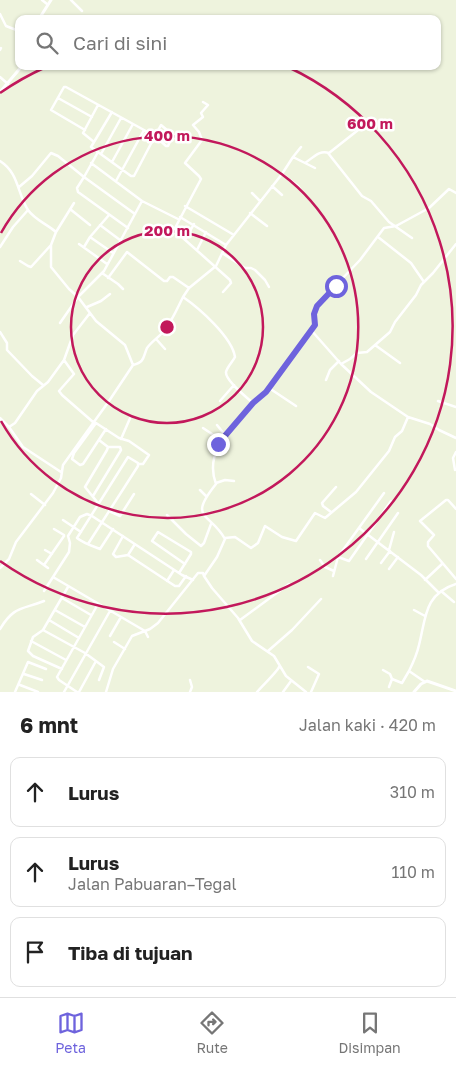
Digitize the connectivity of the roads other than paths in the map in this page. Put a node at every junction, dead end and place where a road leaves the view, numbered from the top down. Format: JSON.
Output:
{"nodes":[{"id":1,"x":42,"y":0,"type":"edge"},
{"id":2,"x":51,"y":0,"type":"edge"},
{"id":3,"x":71,"y":0,"type":"edge"},
{"id":4,"x":47,"y":4,"type":"junction"},
{"id":5,"x":82,"y":11,"type":"dead end"},
{"id":6,"x":0,"y":14,"type":"edge"},
{"id":7,"x":41,"y":15,"type":"edge"},
{"id":8,"x":15,"y":29,"type":"edge"},
{"id":9,"x":19,"y":70,"type":"edge"},
{"id":10,"x":0,"y":77,"type":"edge"},
{"id":11,"x":10,"y":81,"type":"junction"},
{"id":12,"x":0,"y":92,"type":"edge"},
{"id":13,"x":58,"y":98,"type":"junction"},
{"id":14,"x":203,"y":102,"type":"dead end"},
{"id":15,"x":98,"y":105,"type":"junction"},
{"id":16,"x":112,"y":112,"type":"junction"},
{"id":17,"x":92,"y":117,"type":"junction"},
{"id":18,"x":122,"y":118,"type":"junction"},
{"id":19,"x":133,"y":123,"type":"junction"},
{"id":20,"x":366,"y":124,"type":"dead end"},
{"id":21,"x":85,"y":130,"type":"junction"},
{"id":22,"x":144,"y":130,"type":"junction"},
{"id":23,"x":155,"y":136,"type":"junction"},
{"id":24,"x":94,"y":142,"type":"junction"},
{"id":25,"x":301,"y":147,"type":"dead end"},
{"id":26,"x":100,"y":153,"type":"junction"},
{"id":27,"x":328,"y":153,"type":"junction"},
{"id":28,"x":293,"y":157,"type":"junction"},
{"id":29,"x":0,"y":161,"type":"edge"},
{"id":30,"x":112,"y":162,"type":"junction"},
{"id":31,"x":92,"y":164,"type":"junction"},
{"id":32,"x":305,"y":164,"type":"junction"},
{"id":33,"x":315,"y":168,"type":"dead end"},
{"id":34,"x":122,"y":170,"type":"junction"},
{"id":35,"x":282,"y":174,"type":"junction"},
{"id":36,"x":84,"y":177,"type":"junction"},
{"id":37,"x":116,"y":180,"type":"junction"},
{"id":38,"x":19,"y":186,"type":"junction"},
{"id":39,"x":272,"y":186,"type":"junction"},
{"id":40,"x":302,"y":192,"type":"dead end"},
{"id":41,"x":252,"y":193,"type":"dead end"},
{"id":42,"x":456,"y":193,"type":"edge"},
{"id":43,"x":282,"y":195,"type":"dead end"},
{"id":44,"x":142,"y":201,"type":"junction"},
{"id":45,"x":260,"y":201,"type":"junction"},
{"id":46,"x":74,"y":203,"type":"dead end"},
{"id":47,"x":185,"y":206,"type":"junction"},
{"id":48,"x":70,"y":209,"type":"junction"},
{"id":49,"x":28,"y":210,"type":"junction"},
{"id":50,"x":250,"y":213,"type":"junction"},
{"id":51,"x":135,"y":214,"type":"junction"},
{"id":52,"x":109,"y":215,"type":"junction"},
{"id":53,"x":179,"y":218,"type":"junction"},
{"id":54,"x":194,"y":224,"type":"junction"},
{"id":55,"x":90,"y":225,"type":"dead end"},
{"id":56,"x":100,"y":225,"type":"junction"},
{"id":57,"x":267,"y":226,"type":"dead end"},
{"id":58,"x":396,"y":226,"type":"junction"},
{"id":59,"x":128,"y":228,"type":"junction"},
{"id":60,"x":56,"y":232,"type":"junction"},
{"id":61,"x":206,"y":232,"type":"junction"},
{"id":62,"x":234,"y":235,"type":"junction"},
{"id":63,"x":90,"y":237,"type":"junction"},
{"id":64,"x":378,"y":237,"type":"junction"},
{"id":65,"x":412,"y":238,"type":"dead end"},
{"id":66,"x":120,"y":240,"type":"junction"},
{"id":67,"x":185,"y":240,"type":"junction"},
{"id":68,"x":51,"y":244,"type":"junction"},
{"id":69,"x":79,"y":244,"type":"dead end"},
{"id":70,"x":456,"y":244,"type":"edge"},
{"id":71,"x":226,"y":245,"type":"junction"},
{"id":72,"x":0,"y":247,"type":"edge"},
{"id":73,"x":84,"y":247,"type":"junction"},
{"id":74,"x":197,"y":250,"type":"junction"},
{"id":75,"x":112,"y":253,"type":"junction"},
{"id":76,"x":222,"y":253,"type":"junction"},
{"id":77,"x":20,"y":261,"type":"dead end"},
{"id":78,"x":107,"y":264,"type":"junction"},
{"id":79,"x":216,"y":266,"type":"junction"},
{"id":80,"x":102,"y":273,"type":"junction"},
{"id":81,"x":108,"y":278,"type":"junction"},
{"id":82,"x":424,"y":282,"type":"junction"},
{"id":83,"x":269,"y":287,"type":"dead end"},
{"id":84,"x":189,"y":288,"type":"junction"},
{"id":85,"x":123,"y":290,"type":"dead end"},
{"id":86,"x":223,"y":292,"type":"dead end"},
{"id":87,"x":110,"y":294,"type":"dead end"},
{"id":88,"x":78,"y":297,"type":"junction"},
{"id":89,"x":183,"y":297,"type":"junction"},
{"id":90,"x":86,"y":307,"type":"junction"},
{"id":91,"x":90,"y":313,"type":"junction"},
{"id":92,"x":60,"y":323,"type":"dead end"},
{"id":93,"x":311,"y":330,"type":"junction"},
{"id":94,"x":0,"y":332,"type":"edge"},
{"id":95,"x":157,"y":340,"type":"junction"},
{"id":96,"x":375,"y":345,"type":"junction"},
{"id":97,"x":164,"y":349,"type":"dead end"},
{"id":98,"x":64,"y":360,"type":"junction"},
{"id":99,"x":340,"y":362,"type":"junction"},
{"id":100,"x":400,"y":362,"type":"dead end"},
{"id":101,"x":133,"y":365,"type":"junction"},
{"id":102,"x":326,"y":380,"type":"dead end"},
{"id":103,"x":43,"y":385,"type":"junction"},
{"id":104,"x":234,"y":385,"type":"junction"},
{"id":105,"x":269,"y":388,"type":"junction"},
{"id":106,"x":220,"y":401,"type":"dead end"},
{"id":107,"x":438,"y":402,"type":"dead end"},
{"id":108,"x":253,"y":403,"type":"junction"},
{"id":109,"x":296,"y":406,"type":"dead end"},
{"id":110,"x":456,"y":407,"type":"edge"},
{"id":111,"x":131,"y":416,"type":"dead end"},
{"id":112,"x":408,"y":417,"type":"junction"},
{"id":113,"x":0,"y":418,"type":"edge"},
{"id":114,"x":92,"y":422,"type":"junction"},
{"id":115,"x":217,"y":425,"type":"dead end"},
{"id":116,"x":9,"y":427,"type":"junction"},
{"id":117,"x":203,"y":428,"type":"dead end"},
{"id":118,"x":106,"y":429,"type":"junction"},
{"id":119,"x":225,"y":435,"type":"junction"},
{"id":120,"x":456,"y":438,"type":"edge"},
{"id":121,"x":121,"y":439,"type":"junction"},
{"id":122,"x":99,"y":440,"type":"junction"},
{"id":123,"x":221,"y":440,"type":"junction"},
{"id":124,"x":108,"y":447,"type":"junction"},
{"id":125,"x":456,"y":452,"type":"edge"},
{"id":126,"x":138,"y":464,"type":"junction"},
{"id":127,"x":454,"y":470,"type":"dead end"},
{"id":128,"x":61,"y":472,"type":"junction"},
{"id":129,"x":234,"y":481,"type":"dead end"},
{"id":130,"x":216,"y":484,"type":"junction"},
{"id":131,"x":336,"y":487,"type":"dead end"},
{"id":132,"x":200,"y":490,"type":"dead end"},
{"id":133,"x":384,"y":493,"type":"dead end"},
{"id":134,"x":31,"y":494,"type":"dead end"},
{"id":135,"x":134,"y":494,"type":"dead end"},
{"id":136,"x":93,"y":496,"type":"junction"},
{"id":137,"x":206,"y":496,"type":"junction"},
{"id":138,"x":391,"y":501,"type":"dead end"},
{"id":139,"x":98,"y":503,"type":"junction"},
{"id":140,"x":45,"y":505,"type":"junction"},
{"id":141,"x":456,"y":508,"type":"edge"},
{"id":142,"x":109,"y":511,"type":"junction"},
{"id":143,"x":332,"y":512,"type":"junction"},
{"id":144,"x":398,"y":513,"type":"dead end"},
{"id":145,"x":91,"y":515,"type":"junction"},
{"id":146,"x":167,"y":515,"type":"dead end"},
{"id":147,"x":63,"y":520,"type":"dead end"},
{"id":148,"x":101,"y":522,"type":"junction"},
{"id":149,"x":211,"y":524,"type":"junction"},
{"id":150,"x":73,"y":527,"type":"junction"},
{"id":151,"x":359,"y":528,"type":"junction"},
{"id":152,"x":54,"y":529,"type":"dead end"},
{"id":153,"x":113,"y":529,"type":"junction"},
{"id":154,"x":80,"y":532,"type":"junction"},
{"id":155,"x":394,"y":532,"type":"dead end"},
{"id":156,"x":368,"y":534,"type":"junction"},
{"id":157,"x":123,"y":536,"type":"junction"},
{"id":158,"x":66,"y":537,"type":"junction"},
{"id":159,"x":225,"y":538,"type":"junction"},
{"id":160,"x":379,"y":542,"type":"junction"},
{"id":161,"x":88,"y":544,"type":"junction"},
{"id":162,"x":135,"y":544,"type":"junction"},
{"id":163,"x":45,"y":550,"type":"dead end"},
{"id":164,"x":390,"y":550,"type":"junction"},
{"id":165,"x":52,"y":554,"type":"junction"},
{"id":166,"x":128,"y":555,"type":"junction"},
{"id":167,"x":338,"y":557,"type":"junction"},
{"id":168,"x":398,"y":557,"type":"junction"},
{"id":169,"x":0,"y":559,"type":"edge"},
{"id":170,"x":37,"y":560,"type":"dead end"},
{"id":171,"x":320,"y":560,"type":"dead end"},
{"id":172,"x":366,"y":560,"type":"dead end"},
{"id":173,"x":5,"y":562,"type":"junction"},
{"id":174,"x":382,"y":563,"type":"dead end"},
{"id":175,"x":185,"y":564,"type":"junction"},
{"id":176,"x":442,"y":564,"type":"junction"},
{"id":177,"x":44,"y":565,"type":"junction"},
{"id":178,"x":0,"y":568,"type":"edge"},
{"id":179,"x":48,"y":568,"type":"dead end"},
{"id":180,"x":389,"y":569,"type":"dead end"},
{"id":181,"x":174,"y":570,"type":"junction"},
{"id":182,"x":334,"y":571,"type":"junction"},
{"id":183,"x":179,"y":572,"type":"junction"},
{"id":184,"x":186,"y":576,"type":"junction"},
{"id":185,"x":204,"y":576,"type":"junction"},
{"id":186,"x":332,"y":576,"type":"dead end"},
{"id":187,"x":53,"y":577,"type":"junction"},
{"id":188,"x":193,"y":580,"type":"junction"},
{"id":189,"x":425,"y":580,"type":"junction"},
{"id":190,"x":456,"y":580,"type":"edge"},
{"id":191,"x":167,"y":581,"type":"junction"},
{"id":192,"x":289,"y":584,"type":"dead end"},
{"id":193,"x":456,"y":584,"type":"edge"},
{"id":194,"x":68,"y":586,"type":"junction"},
{"id":195,"x":44,"y":590,"type":"dead end"},
{"id":196,"x":440,"y":592,"type":"junction"},
{"id":197,"x":62,"y":598,"type":"junction"},
{"id":198,"x":321,"y":599,"type":"dead end"},
{"id":199,"x":44,"y":601,"type":"dead end"},
{"id":200,"x":454,"y":602,"type":"dead end"},
{"id":201,"x":98,"y":604,"type":"junction"},
{"id":202,"x":55,"y":610,"type":"junction"},
{"id":203,"x":414,"y":610,"type":"dead end"},
{"id":204,"x":110,"y":611,"type":"junction"},
{"id":205,"x":92,"y":615,"type":"junction"},
{"id":206,"x":425,"y":616,"type":"junction"},
{"id":207,"x":121,"y":617,"type":"junction"},
{"id":208,"x":49,"y":620,"type":"junction"},
{"id":209,"x":240,"y":620,"type":"junction"},
{"id":210,"x":86,"y":627,"type":"junction"},
{"id":211,"x":0,"y":629,"type":"edge"},
{"id":212,"x":43,"y":630,"type":"junction"},
{"id":213,"x":145,"y":631,"type":"junction"},
{"id":214,"x":110,"y":636,"type":"dead end"},
{"id":215,"x":148,"y":637,"type":"dead end"},
{"id":216,"x":79,"y":638,"type":"junction"},
{"id":217,"x":31,"y":641,"type":"junction"},
{"id":218,"x":114,"y":642,"type":"dead end"},
{"id":219,"x":73,"y":648,"type":"junction"},
{"id":220,"x":125,"y":649,"type":"junction"},
{"id":221,"x":268,"y":651,"type":"junction"},
{"id":222,"x":84,"y":653,"type":"junction"},
{"id":223,"x":66,"y":660,"type":"junction"},
{"id":224,"x":96,"y":661,"type":"junction"},
{"id":225,"x":279,"y":667,"type":"junction"},
{"id":226,"x":308,"y":667,"type":"dead end"},
{"id":227,"x":46,"y":669,"type":"dead end"},
{"id":228,"x":62,"y":669,"type":"junction"},
{"id":229,"x":383,"y":670,"type":"dead end"},
{"id":230,"x":409,"y":671,"type":"junction"},
{"id":231,"x":24,"y":674,"type":"junction"},
{"id":232,"x":392,"y":679,"type":"junction"},
{"id":233,"x":42,"y":680,"type":"dead end"},
{"id":234,"x":99,"y":680,"type":"dead end"},
{"id":235,"x":190,"y":680,"type":"dead end"},
{"id":236,"x":291,"y":681,"type":"junction"},
{"id":237,"x":425,"y":682,"type":"junction"},
{"id":238,"x":20,"y":685,"type":"junction"},
{"id":239,"x":68,"y":686,"type":"junction"},
{"id":240,"x":389,"y":687,"type":"dead end"},
{"id":241,"x":301,"y":690,"type":"edge"},
{"id":242,"x":456,"y":691,"type":"edge"},
{"id":243,"x":16,"y":692,"type":"edge"},
{"id":244,"x":38,"y":692,"type":"edge"},
{"id":245,"x":64,"y":692,"type":"edge"},
{"id":246,"x":78,"y":692,"type":"edge"},
{"id":247,"x":106,"y":692,"type":"edge"},
{"id":248,"x":190,"y":692,"type":"edge"},
{"id":249,"x":257,"y":692,"type":"edge"},
{"id":250,"x":284,"y":692,"type":"edge"},
{"id":251,"x":306,"y":692,"type":"edge"},
{"id":252,"x":311,"y":692,"type":"edge"},
{"id":253,"x":414,"y":692,"type":"edge"}],
"edges":[{"from":1,"to":4,"type":"street"},
{"from":2,"to":4,"type":"street"},
{"from":3,"to":5,"type":"street"},
{"from":4,"to":7,"type":"street"},
{"from":6,"to":8,"type":"street"},
{"from":9,"to":11,"type":"street"},
{"from":10,"to":11,"type":"street"},
{"from":11,"to":12,"type":"street"},
{"from":13,"to":15,"type":"street"},
{"from":13,"to":17,"type":"street"},
{"from":13,"to":21,"type":"street"},
{"from":14,"to":47,"type":"street"},
{"from":15,"to":16,"type":"street"},
{"from":15,"to":17,"type":"street"},
{"from":16,"to":18,"type":"street"},
{"from":16,"to":24,"type":"street"},
{"from":17,"to":21,"type":"street"},
{"from":18,"to":19,"type":"street"},
{"from":18,"to":26,"type":"street"},
{"from":19,"to":22,"type":"street"},
{"from":19,"to":30,"type":"street"},
{"from":20,"to":27,"type":"street"},
{"from":21,"to":24,"type":"street"},
{"from":22,"to":23,"type":"street"},
{"from":22,"to":34,"type":"street"},
{"from":23,"to":23,"type":"street"},
{"from":23,"to":34,"type":"street"},
{"from":24,"to":26,"type":"street"},
{"from":25,"to":28,"type":"street"},
{"from":26,"to":30,"type":"street"},
{"from":26,"to":31,"type":"street"},
{"from":27,"to":32,"type":"street"},
{"from":27,"to":58,"type":"street"},
{"from":28,"to":32,"type":"street"},
{"from":28,"to":35,"type":"street"},
{"from":29,"to":38,"type":"street"},
{"from":30,"to":34,"type":"street"},
{"from":31,"to":36,"type":"street"},
{"from":31,"to":37,"type":"street"},
{"from":32,"to":33,"type":"street"},
{"from":34,"to":37,"type":"street"},
{"from":35,"to":39,"type":"street"},
{"from":35,"to":40,"type":"street"},
{"from":36,"to":38,"type":"street"},
{"from":36,"to":51,"type":"street"},
{"from":36,"to":52,"type":"street"},
{"from":37,"to":44,"type":"street"},
{"from":38,"to":49,"type":"street"},
{"from":39,"to":43,"type":"street"},
{"from":39,"to":45,"type":"street"},
{"from":41,"to":45,"type":"street"},
{"from":42,"to":58,"type":"street"},
{"from":44,"to":51,"type":"street"},
{"from":44,"to":53,"type":"street"},
{"from":45,"to":50,"type":"street"},
{"from":46,"to":48,"type":"street"},
{"from":47,"to":53,"type":"street"},
{"from":47,"to":62,"type":"street"},
{"from":48,"to":55,"type":"street"},
{"from":48,"to":60,"type":"street"},
{"from":49,"to":60,"type":"street"},
{"from":49,"to":72,"type":"street"},
{"from":50,"to":57,"type":"street"},
{"from":50,"to":62,"type":"street"},
{"from":51,"to":59,"type":"street"},
{"from":52,"to":56,"type":"street"},
{"from":52,"to":59,"type":"street"},
{"from":53,"to":54,"type":"street"},
{"from":53,"to":67,"type":"street"},
{"from":54,"to":61,"type":"street"},
{"from":54,"to":67,"type":"street"},
{"from":56,"to":63,"type":"street"},
{"from":56,"to":66,"type":"street"},
{"from":58,"to":64,"type":"street"},
{"from":58,"to":65,"type":"street"},
{"from":59,"to":66,"type":"street"},
{"from":60,"to":68,"type":"street"},
{"from":61,"to":71,"type":"street"},
{"from":61,"to":74,"type":"street"},
{"from":62,"to":71,"type":"street"},
{"from":63,"to":73,"type":"street"},
{"from":63,"to":75,"type":"street"},
{"from":64,"to":82,"type":"street"},
{"from":64,"to":93,"type":"street"},
{"from":66,"to":75,"type":"street"},
{"from":67,"to":74,"type":"street"},
{"from":68,"to":77,"type":"street"},
{"from":68,"to":88,"type":"street"},
{"from":69,"to":73,"type":"street"},
{"from":70,"to":82,"type":"street"},
{"from":71,"to":76,"type":"street"},
{"from":73,"to":78,"type":"street"},
{"from":74,"to":79,"type":"street"},
{"from":75,"to":78,"type":"street"},
{"from":76,"to":79,"type":"street"},
{"from":76,"to":83,"type":"street"},
{"from":78,"to":80,"type":"street"},
{"from":79,"to":84,"type":"street"},
{"from":79,"to":86,"type":"street"},
{"from":80,"to":81,"type":"street"},
{"from":80,"to":88,"type":"street"},
{"from":81,"to":84,"type":"street"},
{"from":81,"to":85,"type":"street"},
{"from":82,"to":96,"type":"street"},
{"from":84,"to":89,"type":"street"},
{"from":87,"to":90,"type":"street"},
{"from":88,"to":90,"type":"street"},
{"from":88,"to":92,"type":"street"},
{"from":89,"to":95,"type":"street"},
{"from":89,"to":104,"type":"street"},
{"from":90,"to":91,"type":"street"},
{"from":91,"to":98,"type":"street"},
{"from":91,"to":101,"type":"street"},
{"from":93,"to":99,"type":"street"},
{"from":93,"to":105,"type":"street"},
{"from":94,"to":103,"type":"street"},
{"from":95,"to":97,"type":"street"},
{"from":95,"to":101,"type":"street"},
{"from":96,"to":99,"type":"street"},
{"from":96,"to":100,"type":"street"},
{"from":98,"to":103,"type":"street"},
{"from":98,"to":114,"type":"street"},
{"from":99,"to":102,"type":"street"},
{"from":99,"to":112,"type":"street"},
{"from":101,"to":114,"type":"street"},
{"from":103,"to":116,"type":"street"},
{"from":104,"to":106,"type":"street"},
{"from":104,"to":108,"type":"street"},
{"from":105,"to":108,"type":"street"},
{"from":105,"to":109,"type":"street"},
{"from":107,"to":110,"type":"street"},
{"from":108,"to":119,"type":"street"},
{"from":111,"to":121,"type":"street"},
{"from":112,"to":120,"type":"street"},
{"from":112,"to":143,"type":"street"},
{"from":113,"to":116,"type":"street"},
{"from":114,"to":128,"type":"street"},
{"from":115,"to":119,"type":"street"},
{"from":116,"to":128,"type":"street"},
{"from":117,"to":123,"type":"street"},
{"from":118,"to":121,"type":"street"},
{"from":118,"to":122,"type":"street"},
{"from":118,"to":122,"type":"street"},
{"from":119,"to":123,"type":"street"},
{"from":121,"to":126,"type":"street"},
{"from":122,"to":124,"type":"street"},
{"from":123,"to":130,"type":"street"},
{"from":124,"to":136,"type":"street"},
{"from":124,"to":136,"type":"street"},
{"from":125,"to":127,"type":"street"},
{"from":126,"to":139,"type":"street"},
{"from":126,"to":142,"type":"street"},
{"from":128,"to":140,"type":"street"},
{"from":129,"to":130,"type":"street"},
{"from":130,"to":137,"type":"street"},
{"from":131,"to":143,"type":"street"},
{"from":132,"to":137,"type":"street"},
{"from":133,"to":151,"type":"street"},
{"from":134,"to":140,"type":"street"},
{"from":135,"to":142,"type":"street"},
{"from":136,"to":139,"type":"street"},
{"from":137,"to":149,"type":"street"},
{"from":138,"to":156,"type":"street"},
{"from":139,"to":145,"type":"street"},
{"from":140,"to":173,"type":"street"},
{"from":141,"to":176,"type":"street"},
{"from":142,"to":148,"type":"street"},
{"from":143,"to":159,"type":"street"},
{"from":144,"to":160,"type":"street"},
{"from":145,"to":148,"type":"street"},
{"from":145,"to":150,"type":"street"},
{"from":145,"to":154,"type":"street"},
{"from":146,"to":149,"type":"street"},
{"from":147,"to":150,"type":"street"},
{"from":148,"to":153,"type":"street"},
{"from":148,"to":161,"type":"street"},
{"from":149,"to":159,"type":"street"},
{"from":150,"to":154,"type":"street"},
{"from":150,"to":158,"type":"street"},
{"from":151,"to":156,"type":"street"},
{"from":151,"to":167,"type":"street"},
{"from":152,"to":158,"type":"street"},
{"from":153,"to":157,"type":"street"},
{"from":153,"to":161,"type":"street"},
{"from":154,"to":161,"type":"street"},
{"from":155,"to":164,"type":"street"},
{"from":156,"to":160,"type":"street"},
{"from":156,"to":167,"type":"street"},
{"from":157,"to":162,"type":"street"},
{"from":157,"to":166,"type":"street"},
{"from":158,"to":165,"type":"street"},
{"from":158,"to":187,"type":"street"},
{"from":159,"to":185,"type":"street"},
{"from":160,"to":164,"type":"street"},
{"from":160,"to":172,"type":"street"},
{"from":162,"to":166,"type":"street"},
{"from":162,"to":181,"type":"street"},
{"from":163,"to":165,"type":"street"},
{"from":164,"to":168,"type":"street"},
{"from":164,"to":174,"type":"street"},
{"from":165,"to":177,"type":"street"},
{"from":166,"to":191,"type":"street"},
{"from":167,"to":182,"type":"street"},
{"from":168,"to":180,"type":"street"},
{"from":168,"to":189,"type":"street"},
{"from":169,"to":173,"type":"street"},
{"from":170,"to":177,"type":"street"},
{"from":171,"to":182,"type":"street"},
{"from":173,"to":178,"type":"street"},
{"from":175,"to":175,"type":"street"},
{"from":175,"to":183,"type":"street"},
{"from":176,"to":189,"type":"street"},
{"from":176,"to":190,"type":"street"},
{"from":177,"to":179,"type":"street"},
{"from":181,"to":183,"type":"street"},
{"from":181,"to":191,"type":"street"},
{"from":182,"to":186,"type":"street"},
{"from":183,"to":184,"type":"street"},
{"from":184,"to":188,"type":"street"},
{"from":184,"to":191,"type":"street"},
{"from":185,"to":188,"type":"street"},
{"from":185,"to":209,"type":"street"},
{"from":187,"to":194,"type":"street"},
{"from":187,"to":195,"type":"street"},
{"from":188,"to":213,"type":"street"},
{"from":189,"to":196,"type":"street"},
{"from":192,"to":209,"type":"street"},
{"from":193,"to":196,"type":"street"},
{"from":194,"to":197,"type":"street"},
{"from":194,"to":201,"type":"street"},
{"from":196,"to":200,"type":"street"},
{"from":196,"to":206,"type":"street"},
{"from":197,"to":202,"type":"street"},
{"from":197,"to":205,"type":"street"},
{"from":198,"to":221,"type":"street"},
{"from":199,"to":211,"type":"street"},
{"from":201,"to":204,"type":"street"},
{"from":201,"to":205,"type":"street"},
{"from":202,"to":208,"type":"street"},
{"from":202,"to":210,"type":"street"},
{"from":203,"to":206,"type":"street"},
{"from":204,"to":207,"type":"street"},
{"from":204,"to":222,"type":"street"},
{"from":205,"to":210,"type":"street"},
{"from":206,"to":230,"type":"street"},
{"from":207,"to":213,"type":"street"},
{"from":207,"to":214,"type":"street"},
{"from":208,"to":212,"type":"street"},
{"from":208,"to":216,"type":"street"},
{"from":209,"to":221,"type":"street"},
{"from":210,"to":216,"type":"street"},
{"from":212,"to":217,"type":"street"},
{"from":212,"to":219,"type":"street"},
{"from":213,"to":215,"type":"street"},
{"from":213,"to":220,"type":"street"},
{"from":216,"to":219,"type":"street"},
{"from":217,"to":223,"type":"street"},
{"from":217,"to":228,"type":"street"},
{"from":218,"to":220,"type":"street"},
{"from":219,"to":222,"type":"street"},
{"from":219,"to":223,"type":"street"},
{"from":220,"to":247,"type":"street"},
{"from":221,"to":225,"type":"street"},
{"from":222,"to":224,"type":"street"},
{"from":222,"to":239,"type":"street"},
{"from":223,"to":228,"type":"street"},
{"from":224,"to":234,"type":"street"},
{"from":224,"to":246,"type":"street"},
{"from":225,"to":236,"type":"street"},
{"from":225,"to":249,"type":"street"},
{"from":226,"to":252,"type":"street"},
{"from":227,"to":231,"type":"street"},
{"from":228,"to":239,"type":"street"},
{"from":229,"to":232,"type":"street"},
{"from":230,"to":232,"type":"street"},
{"from":230,"to":237,"type":"street"},
{"from":231,"to":233,"type":"street"},
{"from":231,"to":238,"type":"street"},
{"from":232,"to":240,"type":"street"},
{"from":235,"to":248,"type":"street"},
{"from":236,"to":241,"type":"street"},
{"from":236,"to":250,"type":"street"},
{"from":237,"to":242,"type":"street"},
{"from":237,"to":253,"type":"street"},
{"from":238,"to":243,"type":"street"},
{"from":238,"to":244,"type":"street"},
{"from":239,"to":245,"type":"street"},
{"from":239,"to":246,"type":"street"},
{"from":241,"to":251,"type":"street"}]}
